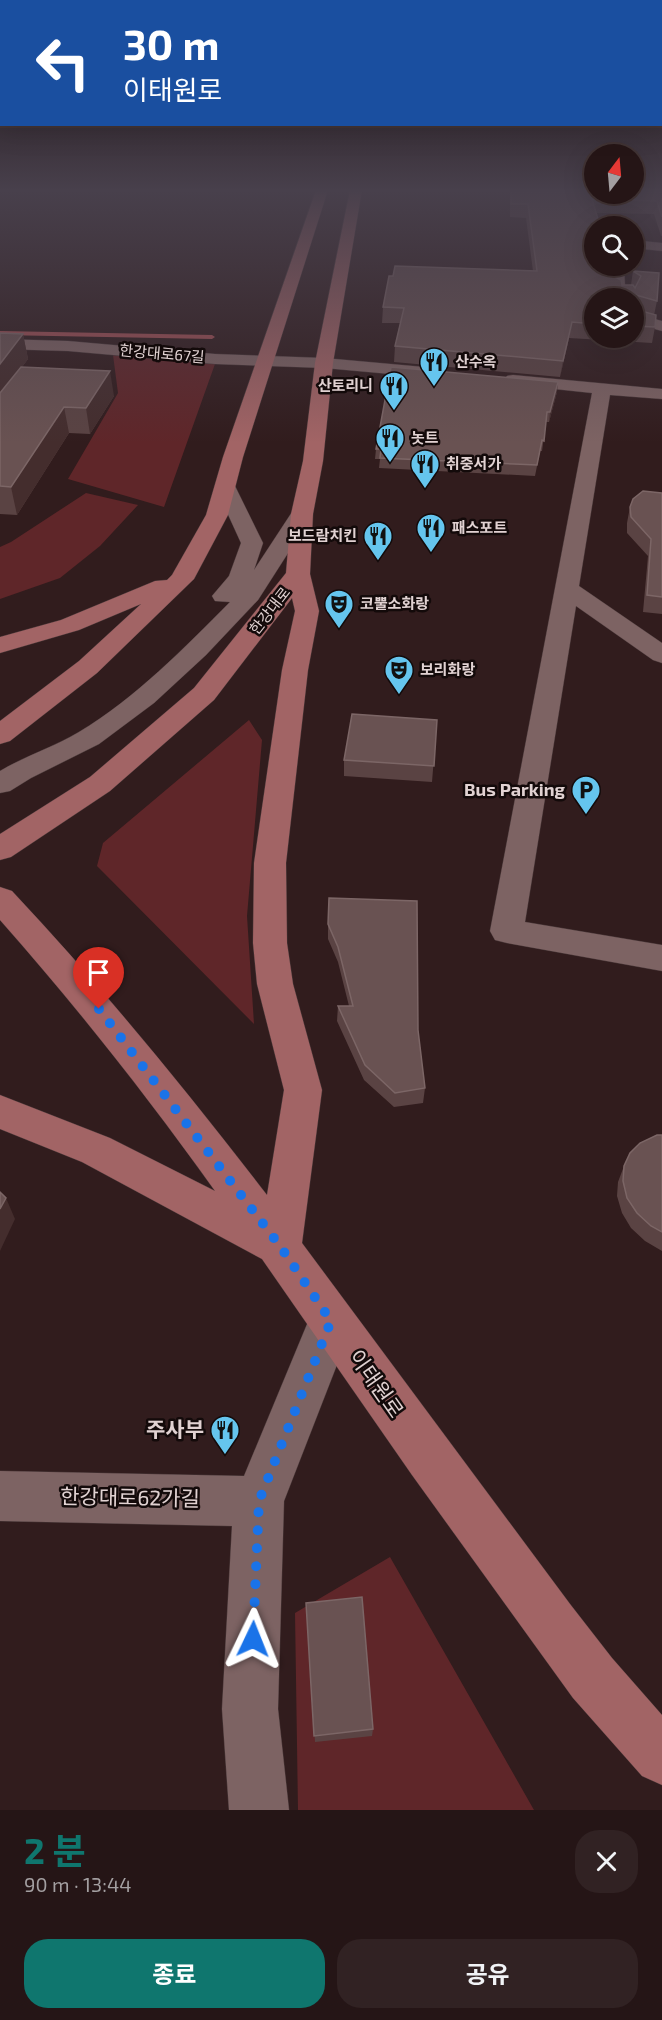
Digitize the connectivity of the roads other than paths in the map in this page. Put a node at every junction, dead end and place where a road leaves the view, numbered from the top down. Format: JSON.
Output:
{"nodes":[{"id":1,"x":294,"y":274,"type":"edge"},
{"id":2,"x":341,"y":274,"type":"edge"},
{"id":3,"x":644,"y":321,"type":"edge"},
{"id":4,"x":662,"y":326,"type":"edge"},
{"id":5,"x":328,"y":343,"type":"junction"},
{"id":6,"x":0,"y":344,"type":"edge"},
{"id":7,"x":350,"y":345,"type":"dead end"},
{"id":8,"x":267,"y":360,"type":"junction"},
{"id":9,"x":324,"y":363,"type":"junction"},
{"id":10,"x":451,"y":375,"type":"edge"},
{"id":11,"x":498,"y":379,"type":"edge"},
{"id":12,"x":602,"y":388,"type":"junction"},
{"id":13,"x":662,"y":394,"type":"edge"},
{"id":14,"x":225,"y":486,"type":"junction"},
{"id":15,"x":302,"y":514,"type":"junction"},
{"id":16,"x":298,"y":574,"type":"junction"},
{"id":17,"x":182,"y":579,"type":"junction"},
{"id":18,"x":566,"y":588,"type":"junction"},
{"id":19,"x":0,"y":645,"type":"edge"},
{"id":20,"x":662,"y":655,"type":"edge"},
{"id":21,"x":563,"y":723,"type":"dead end"},
{"id":22,"x":0,"y":735,"type":"edge"},
{"id":23,"x":0,"y":767,"type":"edge"},
{"id":24,"x":0,"y":784,"type":"edge"},
{"id":25,"x":0,"y":849,"type":"edge"},
{"id":26,"x":0,"y":899,"type":"edge"},
{"id":27,"x":662,"y":958,"type":"edge"},
{"id":28,"x":0,"y":1112,"type":"edge"},
{"id":29,"x":280,"y":1246,"type":"junction"},
{"id":30,"x":331,"y":1321,"type":"junction"},
{"id":31,"x":0,"y":1496,"type":"edge"},
{"id":32,"x":259,"y":1501,"type":"junction"},
{"id":33,"x":662,"y":1756,"type":"edge"},
{"id":34,"x":259,"y":1810,"type":"edge"}],
"edges":[{"from":1,"to":8,"type":"main road"},
{"from":2,"to":5,"type":"main road","name":"한강대로"},
{"from":3,"to":4,"type":"street"},
{"from":5,"to":7,"type":"street"},
{"from":5,"to":9,"type":"main road","name":"한강대로"},
{"from":6,"to":8,"type":"street","name":"한강대로67길"},
{"from":8,"to":9,"type":"street","name":"한강대로67길"},
{"from":8,"to":14,"type":"main road"},
{"from":9,"to":10,"type":"street","name":"한강대로67길"},
{"from":9,"to":15,"type":"main road","name":"한강대로"},
{"from":11,"to":12,"type":"street"},
{"from":12,"to":13,"type":"street"},
{"from":12,"to":18,"type":"street"},
{"from":14,"to":17,"type":"main road"},
{"from":14,"to":23,"type":"street"},
{"from":15,"to":16,"type":"main road","name":"한강대로"},
{"from":15,"to":24,"type":"street"},
{"from":16,"to":25,"type":"main road","name":"한강대로"},
{"from":16,"to":29,"type":"main road"},
{"from":17,"to":19,"type":"main road"},
{"from":17,"to":22,"type":"main road"},
{"from":18,"to":20,"type":"street"},
{"from":18,"to":21,"type":"street"},
{"from":18,"to":27,"type":"street"},
{"from":26,"to":29,"type":"main road","name":"이태원로"},
{"from":28,"to":29,"type":"main road"},
{"from":29,"to":30,"type":"main road","name":"이태원로"},
{"from":30,"to":32,"type":"street"},
{"from":30,"to":33,"type":"main road","name":"이태원로"},
{"from":31,"to":32,"type":"street","name":"한강대로62가길"},
{"from":32,"to":34,"type":"street"}]}
